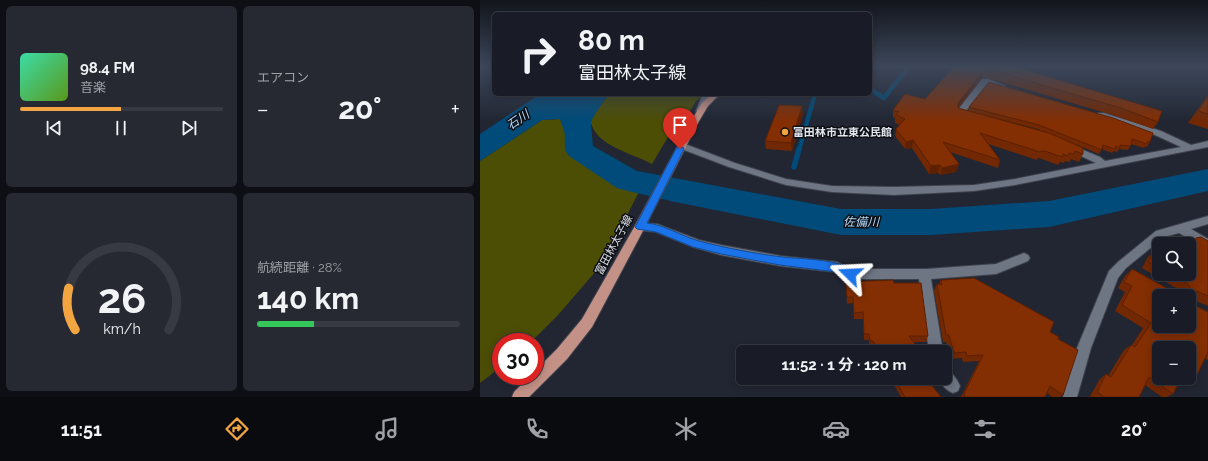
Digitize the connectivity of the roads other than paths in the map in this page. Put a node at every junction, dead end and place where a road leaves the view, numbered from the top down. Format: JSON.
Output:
{"nodes":[{"id":1,"x":981,"y":85,"type":"edge"},
{"id":2,"x":995,"y":85,"type":"edge"},
{"id":3,"x":1012,"y":90,"type":"edge"},
{"id":4,"x":705,"y":96,"type":"edge"},
{"id":5,"x":714,"y":96,"type":"edge"},
{"id":6,"x":700,"y":112,"type":"junction"},
{"id":7,"x":1089,"y":112,"type":"edge"},
{"id":8,"x":973,"y":117,"type":"edge"},
{"id":9,"x":1060,"y":143,"type":"edge"},
{"id":10,"x":1208,"y":144,"type":"edge"},
{"id":11,"x":681,"y":148,"type":"junction"},
{"id":12,"x":1189,"y":148,"type":"junction"},
{"id":13,"x":1103,"y":165,"type":"junction"},
{"id":14,"x":1208,"y":220,"type":"edge"},
{"id":15,"x":640,"y":227,"type":"junction"},
{"id":16,"x":1180,"y":228,"type":"junction"},
{"id":17,"x":1208,"y":245,"type":"edge"},
{"id":18,"x":1024,"y":258,"type":"dead end"},
{"id":19,"x":1122,"y":265,"type":"junction"},
{"id":20,"x":1136,"y":272,"type":"edge"},
{"id":21,"x":924,"y":274,"type":"junction"},
{"id":22,"x":935,"y":345,"type":"edge"},
{"id":23,"x":1071,"y":396,"type":"edge"},
{"id":24,"x":519,"y":397,"type":"edge"}],
"edges":[{"from":1,"to":8,"type":"street"},
{"from":2,"to":3,"type":"street"},
{"from":4,"to":6,"type":"street"},
{"from":5,"to":6,"type":"main road","name":"富田林太子線"},
{"from":6,"to":11,"type":"main road","name":"富田林太子線"},
{"from":7,"to":12,"type":"street"},
{"from":9,"to":13,"type":"street"},
{"from":10,"to":12,"type":"street"},
{"from":11,"to":13,"type":"street"},
{"from":11,"to":15,"type":"main road","name":"富田林太子線"},
{"from":12,"to":13,"type":"street"},
{"from":14,"to":16,"type":"street"},
{"from":15,"to":21,"type":"street"},
{"from":15,"to":24,"type":"main road","name":"富田林太子線"},
{"from":16,"to":17,"type":"street"},
{"from":16,"to":19,"type":"street"},
{"from":18,"to":21,"type":"street"},
{"from":19,"to":20,"type":"street"},
{"from":19,"to":23,"type":"street"},
{"from":21,"to":22,"type":"street"}]}
